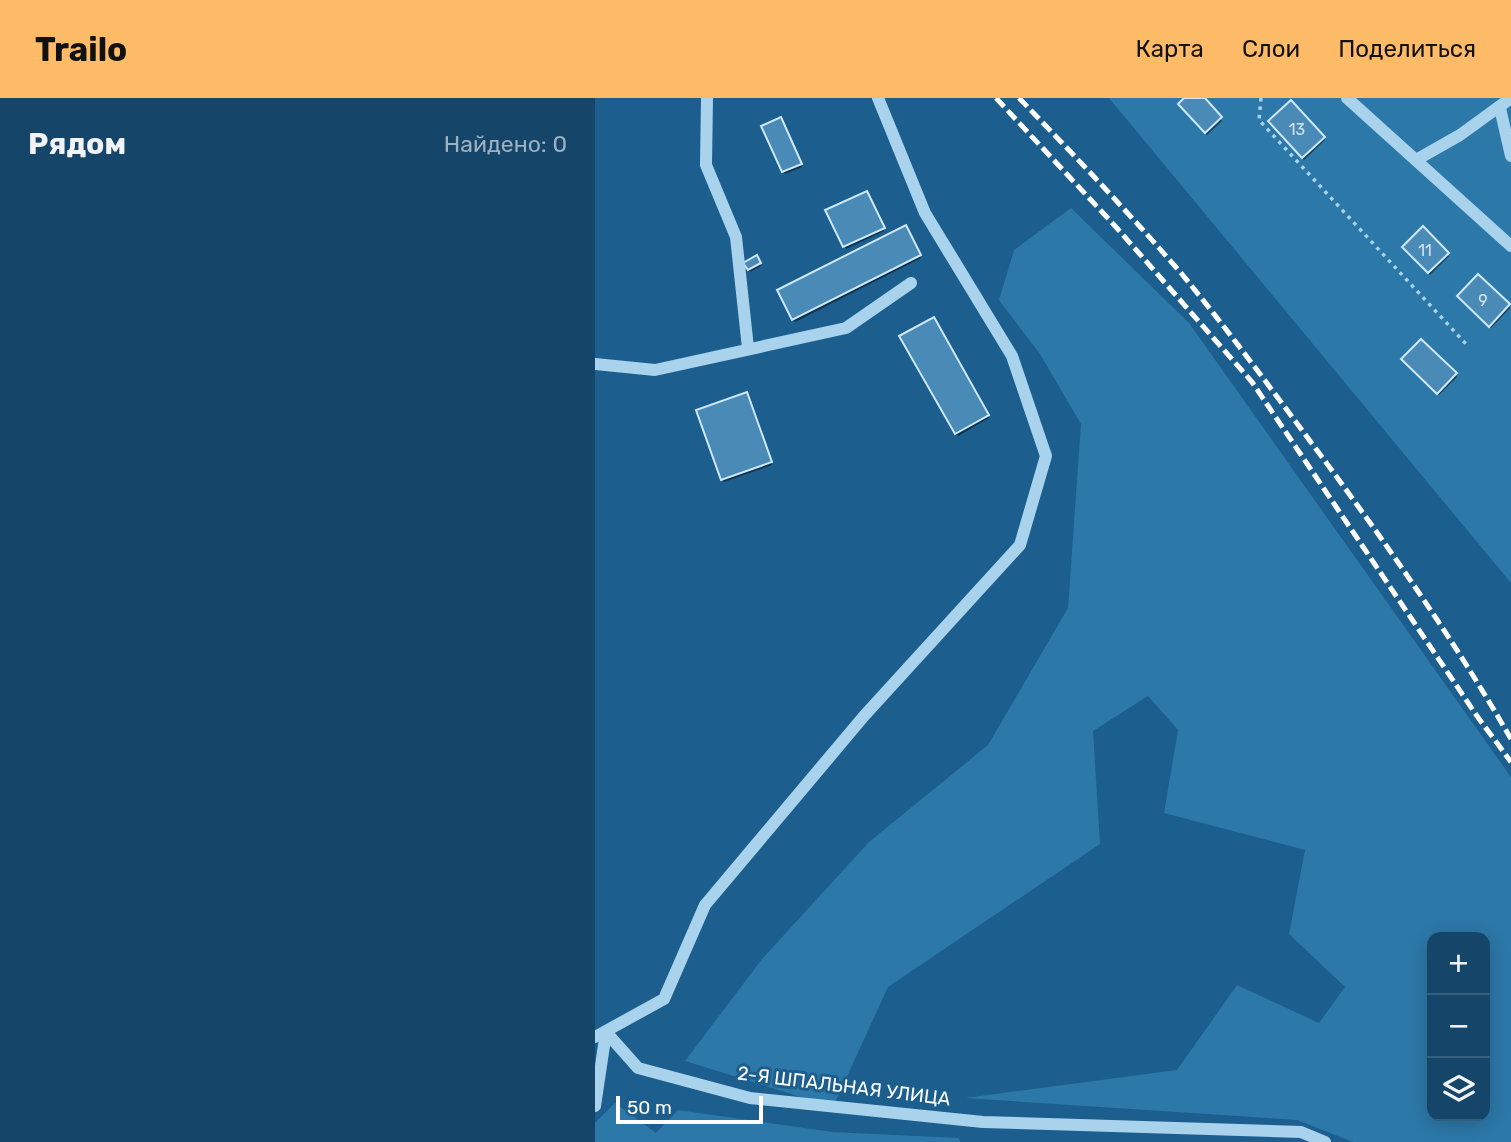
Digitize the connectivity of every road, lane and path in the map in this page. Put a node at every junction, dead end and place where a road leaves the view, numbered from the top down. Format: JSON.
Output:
{"nodes":[{"id":1,"x":707,"y":98,"type":"edge"},
{"id":2,"x":878,"y":98,"type":"edge"},
{"id":3,"x":1261,"y":98,"type":"edge"},
{"id":4,"x":1347,"y":98,"type":"edge"},
{"id":5,"x":1511,"y":98,"type":"edge"},
{"id":6,"x":1500,"y":108,"type":"junction"},
{"id":7,"x":1511,"y":156,"type":"edge"},
{"id":8,"x":1416,"y":160,"type":"junction"},
{"id":9,"x":1511,"y":246,"type":"edge"},
{"id":10,"x":911,"y":283,"type":"dead end"},
{"id":11,"x":1466,"y":344,"type":"dead end"},
{"id":12,"x":748,"y":348,"type":"junction"},
{"id":13,"x":595,"y":364,"type":"edge"},
{"id":14,"x":600,"y":1034,"type":"edge"},
{"id":15,"x":595,"y":1106,"type":"edge"},
{"id":16,"x":1325,"y":1142,"type":"edge"}],
"edges":[{"from":1,"to":12,"type":"street"},
{"from":2,"to":14,"type":"street"},
{"from":3,"to":11,"type":"path"},
{"from":4,"to":8,"type":"street"},
{"from":5,"to":6,"type":"street"},
{"from":6,"to":7,"type":"street"},
{"from":6,"to":8,"type":"street"},
{"from":8,"to":9,"type":"street"},
{"from":10,"to":12,"type":"street"},
{"from":12,"to":13,"type":"street"},
{"from":14,"to":15,"type":"street"},
{"from":14,"to":16,"type":"street","name":"2-Я ШПАЛЬНАЯ УЛИЦА"}]}
